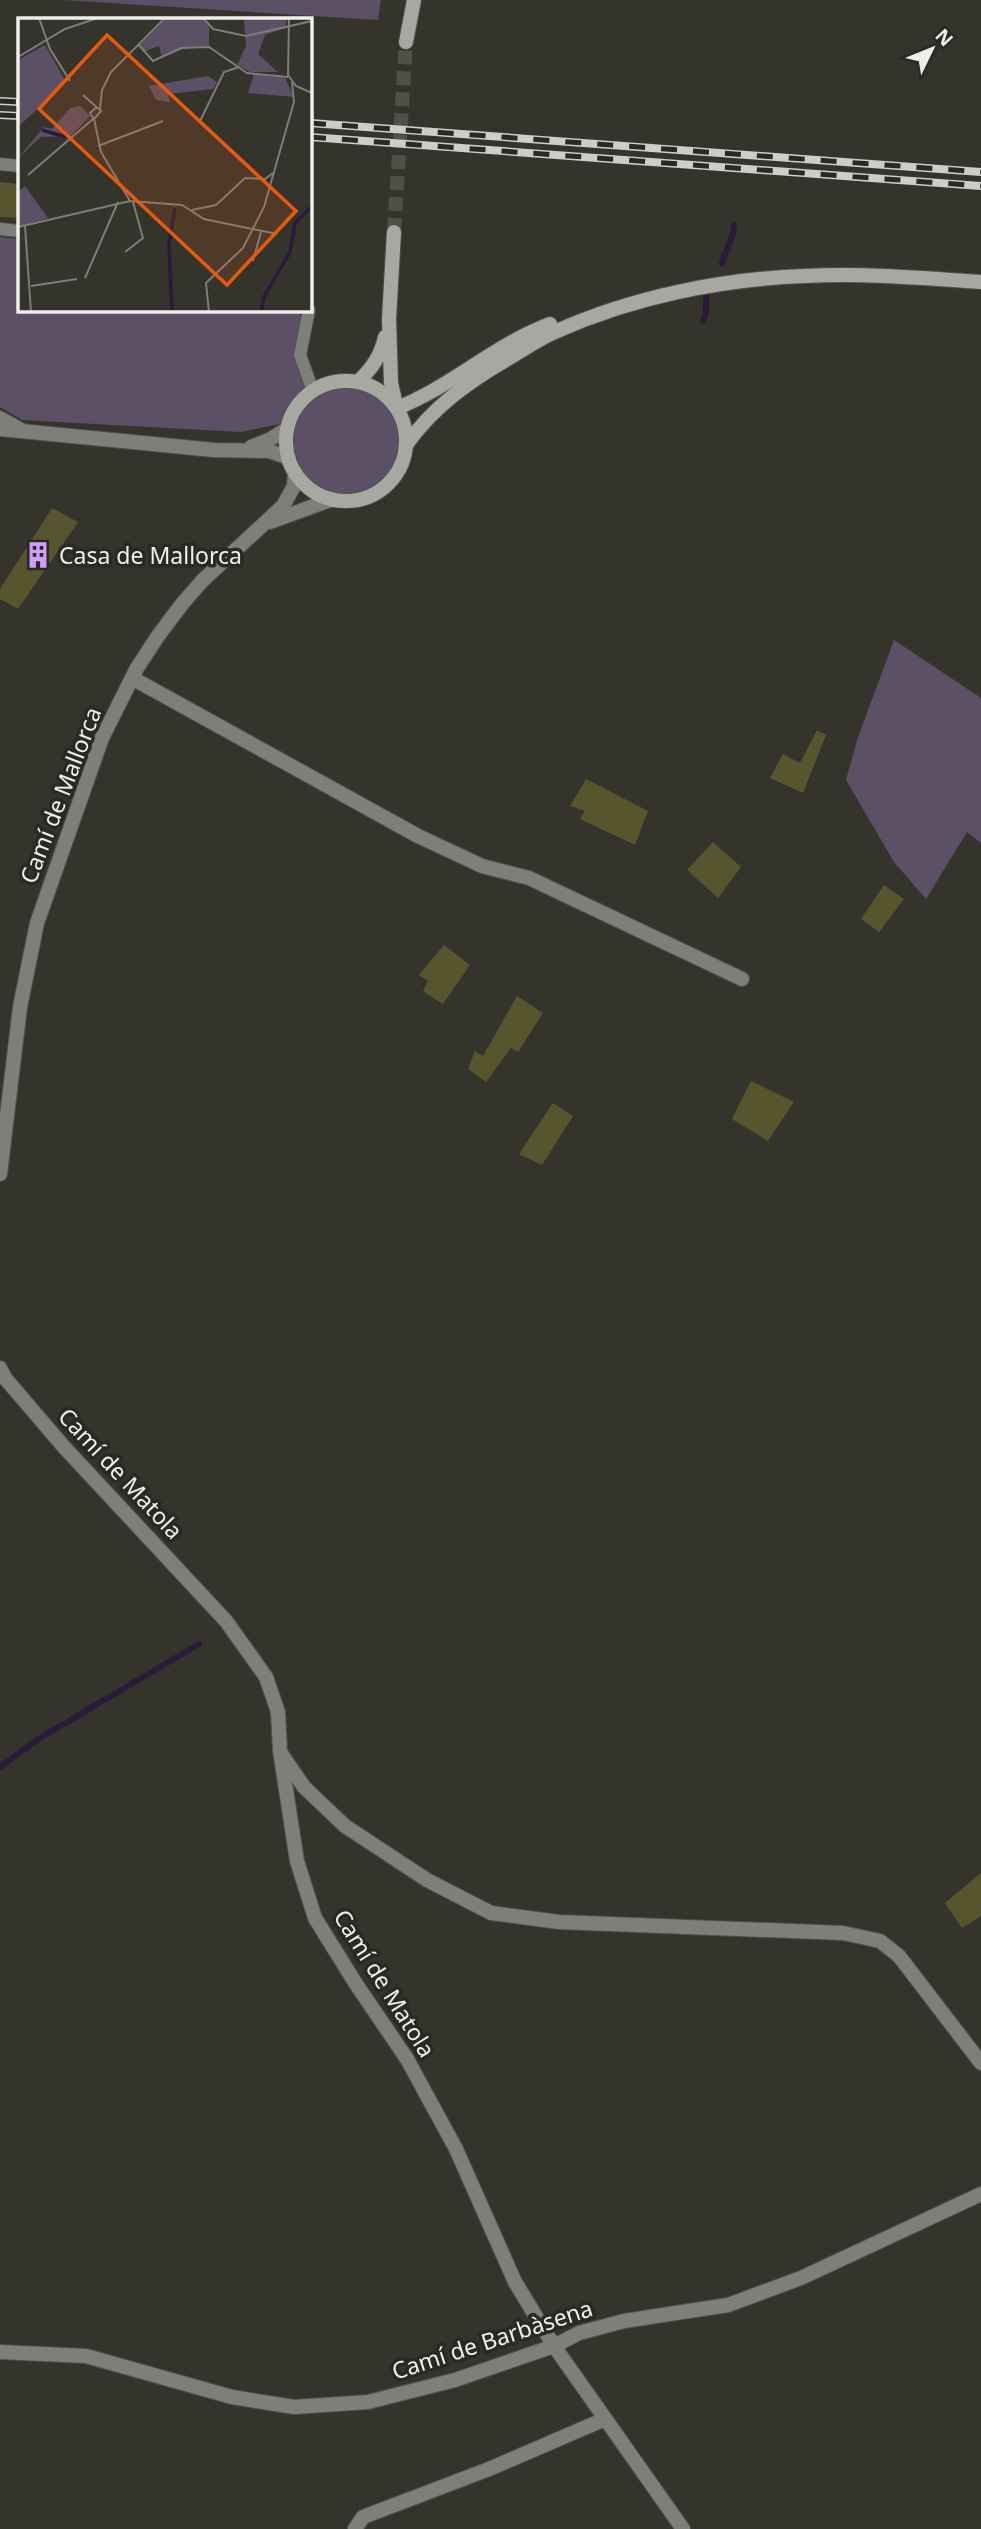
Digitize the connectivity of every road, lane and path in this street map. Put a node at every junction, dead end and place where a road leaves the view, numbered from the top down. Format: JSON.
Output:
{"nodes":[{"id":1,"x":414,"y":0,"type":"edge"},
{"id":2,"x":406,"y":41,"type":"tunnel mouth"},
{"id":3,"x":0,"y":164,"type":"edge"},
{"id":4,"x":18,"y":166,"type":"edge"},
{"id":5,"x":0,"y":229,"type":"edge"},
{"id":6,"x":18,"y":231,"type":"edge"},
{"id":7,"x":394,"y":232,"type":"tunnel mouth"},
{"id":8,"x":981,"y":275,"type":"edge"},
{"id":9,"x":981,"y":282,"type":"edge"},
{"id":10,"x":309,"y":312,"type":"edge"},
{"id":11,"x":389,"y":319,"type":"junction"},
{"id":12,"x":358,"y":382,"type":"junction"},
{"id":13,"x":313,"y":391,"type":"junction"},
{"id":14,"x":397,"y":408,"type":"junction"},
{"id":15,"x":0,"y":417,"type":"edge"},
{"id":16,"x":0,"y":429,"type":"edge"},
{"id":17,"x":287,"y":429,"type":"junction"},
{"id":18,"x":26,"y":431,"type":"junction"},
{"id":19,"x":406,"y":445,"type":"junction"},
{"id":20,"x":239,"y":452,"type":"junction"},
{"id":21,"x":289,"y":458,"type":"junction"},
{"id":22,"x":295,"y":472,"type":"junction"},
{"id":23,"x":333,"y":499,"type":"junction"},
{"id":24,"x":265,"y":523,"type":"junction"},
{"id":25,"x":132,"y":678,"type":"junction"},
{"id":26,"x":742,"y":979,"type":"dead end"},
{"id":27,"x":0,"y":1174,"type":"edge"},
{"id":28,"x":0,"y":1368,"type":"edge"},
{"id":29,"x":280,"y":1751,"type":"junction"},
{"id":30,"x":981,"y":2063,"type":"edge"},
{"id":31,"x":981,"y":2194,"type":"edge"},
{"id":32,"x":554,"y":2346,"type":"junction"},
{"id":33,"x":0,"y":2352,"type":"edge"},
{"id":34,"x":605,"y":2420,"type":"junction"},
{"id":35,"x":355,"y":2529,"type":"edge"},
{"id":36,"x":683,"y":2529,"type":"edge"}],
"edges":[{"from":1,"to":2,"type":"street"},
{"from":3,"to":4,"type":"lane"},
{"from":5,"to":6,"type":"lane"},
{"from":7,"to":11,"type":"street"},
{"from":8,"to":14,"type":"street"},
{"from":9,"to":19,"type":"street"},
{"from":10,"to":13,"type":"lane"},
{"from":11,"to":12,"type":"street"},
{"from":11,"to":14,"type":"street"},
{"from":12,"to":13,"type":"street"},
{"from":12,"to":14,"type":"street"},
{"from":13,"to":17,"type":"street"},
{"from":14,"to":19,"type":"street"},
{"from":15,"to":18,"type":"lane"},
{"from":16,"to":18,"type":"street"},
{"from":17,"to":20,"type":"street"},
{"from":17,"to":21,"type":"street"},
{"from":18,"to":20,"type":"street"},
{"from":19,"to":23,"type":"street"},
{"from":20,"to":21,"type":"street"},
{"from":21,"to":22,"type":"street"},
{"from":22,"to":23,"type":"street"},
{"from":22,"to":24,"type":"street","name":"Camí de Mallorca"},
{"from":23,"to":24,"type":"street","name":"Camí de Mallorca"},
{"from":24,"to":25,"type":"street","name":"Camí de Mallorca"},
{"from":25,"to":26,"type":"street"},
{"from":25,"to":27,"type":"street","name":"Camí de Mallorca"},
{"from":28,"to":29,"type":"street","name":"Camí de Matola"},
{"from":29,"to":30,"type":"street"},
{"from":29,"to":32,"type":"street","name":"Camí de Matola"},
{"from":31,"to":32,"type":"street","name":"Camí de Barbàsena"},
{"from":32,"to":33,"type":"street","name":"Camí de Barbàsena"},
{"from":32,"to":34,"type":"street","name":"Camí de Matola"},
{"from":34,"to":35,"type":"street"},
{"from":34,"to":36,"type":"street","name":"Camí de Matola"}]}
